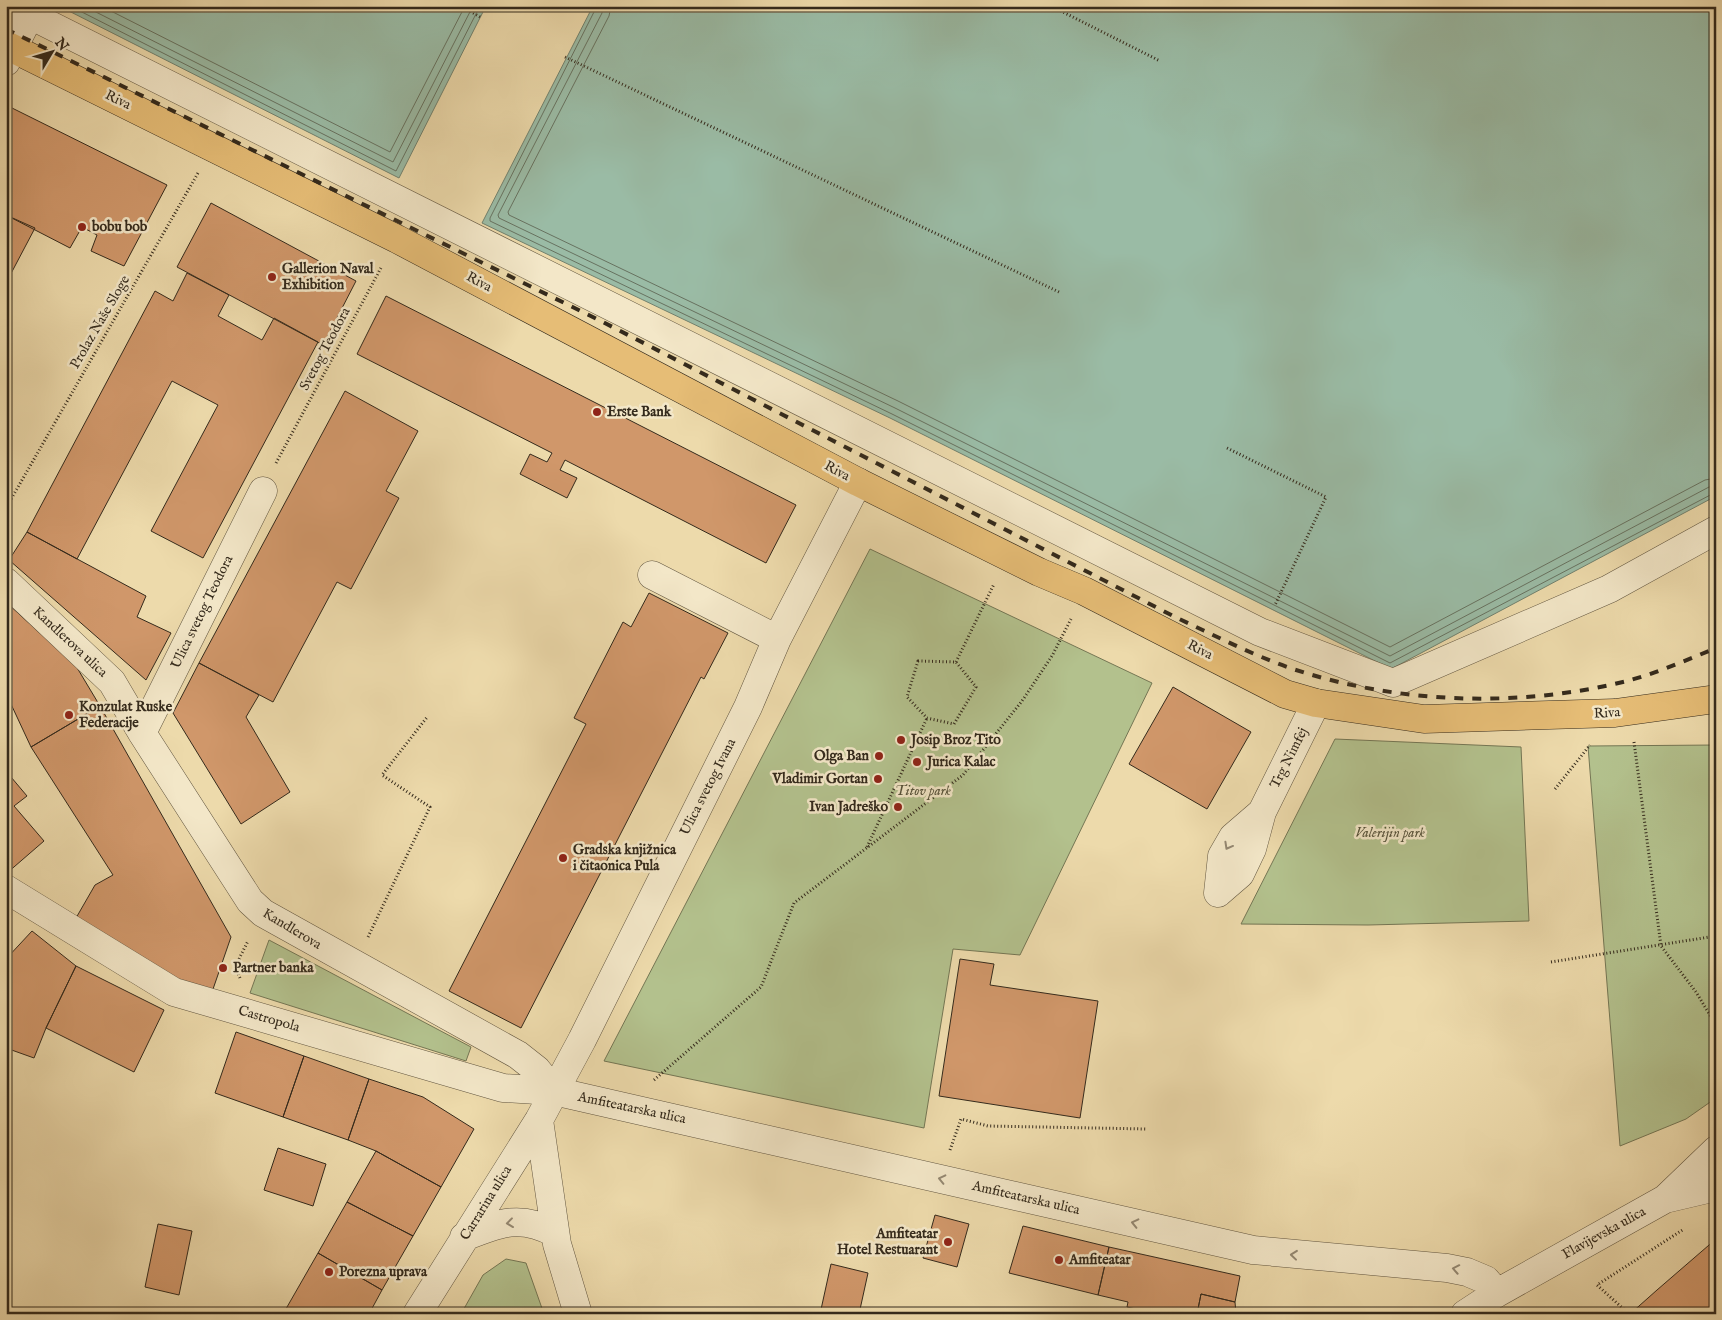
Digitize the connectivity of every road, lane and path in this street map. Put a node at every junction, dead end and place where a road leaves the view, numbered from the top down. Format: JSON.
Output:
{"nodes":[{"id":1,"x":461,"y":6,"type":"edge"},
{"id":2,"x":1051,"y":6,"type":"edge"},
{"id":3,"x":21,"y":11,"type":"edge"},
{"id":4,"x":480,"y":17,"type":"dead end"},
{"id":5,"x":9,"y":52,"type":"edge"},
{"id":6,"x":565,"y":57,"type":"dead end"},
{"id":7,"x":1160,"y":61,"type":"dead end"},
{"id":8,"x":212,"y":146,"type":"junction"},
{"id":9,"x":397,"y":239,"type":"junction"},
{"id":10,"x":1059,"y":292,"type":"dead end"},
{"id":11,"x":284,"y":448,"type":"dead end"},
{"id":12,"x":1227,"y":448,"type":"dead end"},
{"id":13,"x":858,"y":482,"type":"junction"},
{"id":14,"x":263,"y":491,"type":"dead end"},
{"id":15,"x":6,"y":508,"type":"edge"},
{"id":16,"x":1716,"y":530,"type":"edge"},
{"id":17,"x":1008,"y":557,"type":"junction"},
{"id":18,"x":652,"y":575,"type":"dead end"},
{"id":19,"x":6,"y":582,"type":"edge"},
{"id":20,"x":1084,"y":591,"type":"junction"},
{"id":21,"x":1273,"y":610,"type":"dead end"},
{"id":22,"x":777,"y":640,"type":"junction"},
{"id":23,"x":956,"y":662,"type":"junction"},
{"id":24,"x":112,"y":682,"type":"joint"},
{"id":25,"x":1716,"y":699,"type":"edge"},
{"id":26,"x":1316,"y":704,"type":"junction"},
{"id":27,"x":1623,"y":712,"type":"junction"},
{"id":28,"x":428,"y":716,"type":"dead end"},
{"id":29,"x":927,"y":718,"type":"junction"},
{"id":30,"x":142,"y":733,"type":"junction"},
{"id":31,"x":1555,"y":789,"type":"dead end"},
{"id":32,"x":1262,"y":812,"type":"dead end"},
{"id":33,"x":866,"y":849,"type":"junction"},
{"id":34,"x":6,"y":889,"type":"edge"},
{"id":35,"x":1716,"y":936,"type":"edge"},
{"id":36,"x":1661,"y":946,"type":"junction"},
{"id":37,"x":1551,"y":962,"type":"dead end"},
{"id":38,"x":354,"y":965,"type":"junction"},
{"id":39,"x":1716,"y":1025,"type":"edge"},
{"id":40,"x":654,"y":1080,"type":"dead end"},
{"id":41,"x":554,"y":1091,"type":"junction"},
{"id":42,"x":960,"y":1119,"type":"dead end"},
{"id":43,"x":538,"y":1120,"type":"junction"},
{"id":44,"x":1147,"y":1128,"type":"dead end"},
{"id":45,"x":1716,"y":1150,"type":"edge"},
{"id":46,"x":1716,"y":1188,"type":"edge"},
{"id":47,"x":1665,"y":1199,"type":"junction"},
{"id":48,"x":1686,"y":1227,"type":"dead end"},
{"id":49,"x":555,"y":1233,"type":"junction"},
{"id":50,"x":464,"y":1237,"type":"junction"},
{"id":51,"x":1497,"y":1293,"type":"junction"},
{"id":52,"x":417,"y":1314,"type":"edge"},
{"id":53,"x":578,"y":1314,"type":"edge"},
{"id":54,"x":1465,"y":1314,"type":"edge"},
{"id":55,"x":1629,"y":1314,"type":"edge"}],
"edges":[{"from":1,"to":4,"type":"path"},
{"from":2,"to":7,"type":"path"},
{"from":3,"to":5,"type":"street"},
{"from":3,"to":16,"type":"street"},
{"from":5,"to":8,"type":"main road","name":"Riva"},
{"from":6,"to":10,"type":"path"},
{"from":8,"to":9,"type":"main road","name":"Riva"},
{"from":8,"to":15,"type":"path","name":"Prolaz Naše Sloge"},
{"from":9,"to":11,"type":"path","name":"Svetog Teodora"},
{"from":9,"to":13,"type":"main road","name":"Riva"},
{"from":12,"to":21,"type":"path"},
{"from":13,"to":17,"type":"main road","name":"Riva"},
{"from":13,"to":22,"type":"street","name":"Ulica svetog Ivana"},
{"from":14,"to":30,"type":"street","name":"Ulica svetog Teodora"},
{"from":17,"to":20,"type":"main road","name":"Riva"},
{"from":17,"to":23,"type":"path"},
{"from":18,"to":22,"type":"street"},
{"from":19,"to":24,"type":"street","name":"Kandlerova ulica"},
{"from":20,"to":26,"type":"main road","name":"Riva"},
{"from":20,"to":33,"type":"path"},
{"from":22,"to":41,"type":"street","name":"Ulica svetog Ivana"},
{"from":23,"to":29,"type":"path"},
{"from":23,"to":29,"type":"path"},
{"from":24,"to":30,"type":"street","name":"Kandlerova"},
{"from":25,"to":27,"type":"main road","name":"Riva"},
{"from":26,"to":27,"type":"main road","name":"Riva"},
{"from":26,"to":32,"type":"street","name":"Trg Nimfej"},
{"from":27,"to":31,"type":"path"},
{"from":27,"to":36,"type":"path"},
{"from":28,"to":38,"type":"path"},
{"from":29,"to":33,"type":"path"},
{"from":30,"to":38,"type":"street","name":"Kandlerova"},
{"from":33,"to":40,"type":"path"},
{"from":34,"to":41,"type":"street","name":"Castropola"},
{"from":35,"to":36,"type":"path"},
{"from":36,"to":37,"type":"path"},
{"from":36,"to":39,"type":"path"},
{"from":38,"to":41,"type":"street","name":"Kandlerova"},
{"from":41,"to":43,"type":"street","name":"Carrarina ulica"},
{"from":51,"to":41,"type":"street","name":"Amfiteatarska ulica","one_way":true},
{"from":42,"to":44,"type":"path"},
{"from":43,"to":49,"type":"street"},
{"from":43,"to":50,"type":"street","name":"Carrarina ulica"},
{"from":45,"to":47,"type":"street"},
{"from":46,"to":47,"type":"street","name":"Flavijevska ulica"},
{"from":47,"to":51,"type":"street","name":"Flavijevska ulica"},
{"from":48,"to":55,"type":"path"},
{"from":49,"to":50,"type":"street","one_way":true},
{"from":49,"to":53,"type":"street"},
{"from":50,"to":52,"type":"street","name":"Carrarina ulica"},
{"from":51,"to":54,"type":"street","name":"Flavijevska ulica"}]}
